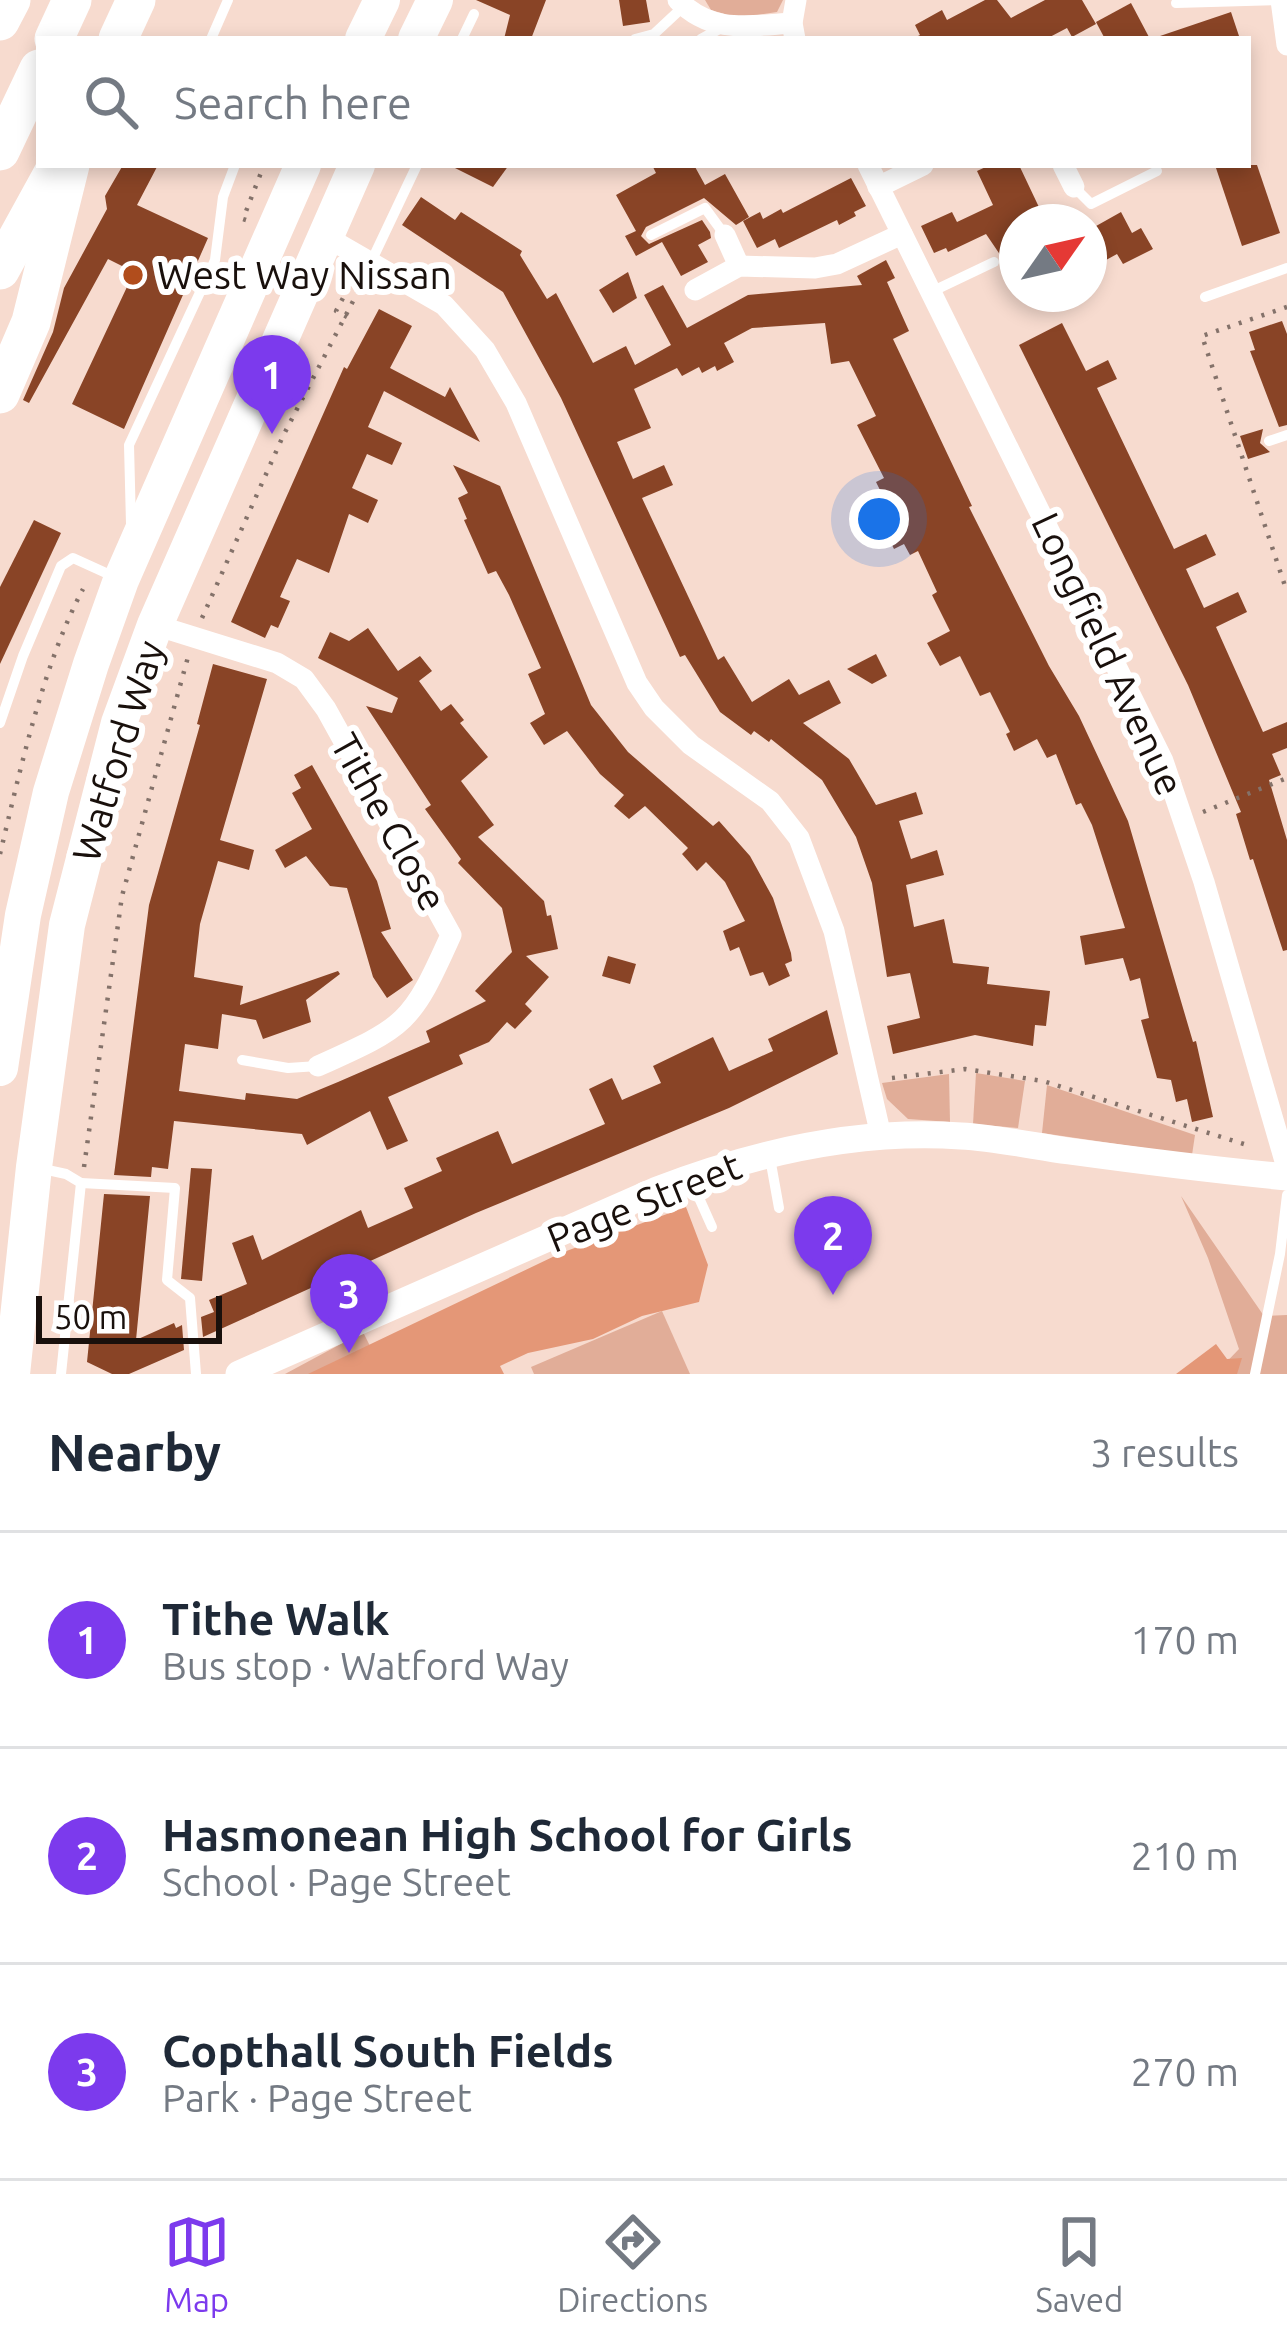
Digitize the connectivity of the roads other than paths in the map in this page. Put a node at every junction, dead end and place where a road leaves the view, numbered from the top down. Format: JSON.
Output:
{"nodes":[{"id":1,"x":10,"y":0,"type":"edge"},
{"id":2,"x":72,"y":0,"type":"edge"},
{"id":3,"x":136,"y":0,"type":"edge"},
{"id":4,"x":229,"y":0,"type":"edge"},
{"id":5,"x":435,"y":0,"type":"edge"},
{"id":6,"x":1279,"y":0,"type":"edge"},
{"id":7,"x":681,"y":3,"type":"edge"},
{"id":8,"x":1176,"y":3,"type":"dead end"},
{"id":9,"x":474,"y":14,"type":"dead end"},
{"id":10,"x":0,"y":21,"type":"edge"},
{"id":11,"x":794,"y":21,"type":"edge"},
{"id":12,"x":723,"y":27,"type":"junction"},
{"id":13,"x":55,"y":36,"type":"edge"},
{"id":14,"x":119,"y":36,"type":"edge"},
{"id":15,"x":212,"y":36,"type":"edge"},
{"id":16,"x":417,"y":36,"type":"edge"},
{"id":17,"x":463,"y":36,"type":"edge"},
{"id":18,"x":646,"y":36,"type":"edge"},
{"id":19,"x":706,"y":36,"type":"edge"},
{"id":20,"x":1287,"y":45,"type":"edge"},
{"id":21,"x":36,"y":75,"type":"edge"},
{"id":22,"x":0,"y":151,"type":"edge"},
{"id":23,"x":56,"y":168,"type":"edge"},
{"id":24,"x":69,"y":168,"type":"edge"},
{"id":25,"x":235,"y":168,"type":"edge"},
{"id":26,"x":303,"y":168,"type":"edge"},
{"id":27,"x":356,"y":168,"type":"edge"},
{"id":28,"x":415,"y":168,"type":"edge"},
{"id":29,"x":869,"y":168,"type":"edge"},
{"id":30,"x":917,"y":168,"type":"edge"},
{"id":31,"x":1064,"y":168,"type":"edge"},
{"id":32,"x":1157,"y":171,"type":"dead end"},
{"id":33,"x":878,"y":187,"type":"junction"},
{"id":34,"x":1074,"y":187,"type":"joint"},
{"id":35,"x":902,"y":234,"type":"junction"},
{"id":36,"x":323,"y":235,"type":"junction"},
{"id":37,"x":651,"y":235,"type":"dead end"},
{"id":38,"x":724,"y":235,"type":"joint"},
{"id":39,"x":369,"y":258,"type":"junction"},
{"id":40,"x":994,"y":262,"type":"dead end"},
{"id":41,"x":739,"y":266,"type":"junction"},
{"id":42,"x":1287,"y":268,"type":"edge"},
{"id":43,"x":0,"y":270,"type":"edge"},
{"id":44,"x":695,"y":290,"type":"dead end"},
{"id":45,"x":931,"y":292,"type":"junction"},
{"id":46,"x":1205,"y":297,"type":"dead end"},
{"id":47,"x":0,"y":394,"type":"edge"},
{"id":48,"x":1287,"y":435,"type":"edge"},
{"id":49,"x":1269,"y":441,"type":"dead end"},
{"id":50,"x":126,"y":567,"type":"junction"},
{"id":51,"x":155,"y":625,"type":"junction"},
{"id":52,"x":0,"y":723,"type":"edge"},
{"id":53,"x":5,"y":983,"type":"edge"},
{"id":54,"x":242,"y":1060,"type":"dead end"},
{"id":55,"x":318,"y":1066,"type":"joint"},
{"id":56,"x":0,"y":1068,"type":"edge"},
{"id":57,"x":881,"y":1136,"type":"junction"},
{"id":58,"x":769,"y":1154,"type":"junction"},
{"id":59,"x":1286,"y":1164,"type":"edge"},
{"id":60,"x":34,"y":1167,"type":"junction"},
{"id":61,"x":690,"y":1177,"type":"junction"},
{"id":62,"x":81,"y":1183,"type":"junction"},
{"id":63,"x":1287,"y":1195,"type":"edge"},
{"id":64,"x":779,"y":1208,"type":"dead end"},
{"id":65,"x":712,"y":1227,"type":"dead end"},
{"id":66,"x":1284,"y":1257,"type":"edge"},
{"id":67,"x":12,"y":1374,"type":"edge"},
{"id":68,"x":61,"y":1374,"type":"edge"},
{"id":69,"x":196,"y":1374,"type":"edge"},
{"id":70,"x":239,"y":1374,"type":"edge"},
{"id":71,"x":1255,"y":1374,"type":"edge"}],
"edges":[{"from":1,"to":10,"type":"highway"},
{"from":2,"to":13,"type":"highway"},
{"from":3,"to":14,"type":"highway"},
{"from":4,"to":15,"type":"lane"},
{"from":5,"to":16,"type":"highway"},
{"from":6,"to":8,"type":"lane"},
{"from":6,"to":20,"type":"street"},
{"from":7,"to":12,"type":"street"},
{"from":7,"to":18,"type":"lane"},
{"from":9,"to":17,"type":"lane"},
{"from":11,"to":12,"type":"street"},
{"from":12,"to":19,"type":"lane"},
{"from":21,"to":22,"type":"highway"},
{"from":23,"to":43,"type":"highway"},
{"from":24,"to":47,"type":"highway"},
{"from":25,"to":50,"type":"lane"},
{"from":26,"to":50,"type":"highway","name":"Watford Way"},
{"from":27,"to":36,"type":"highway","name":"Watford Way"},
{"from":28,"to":39,"type":"lane"},
{"from":29,"to":33,"type":"street","name":"Longfield Avenue"},
{"from":30,"to":33,"type":"street"},
{"from":31,"to":34,"type":"street"},
{"from":32,"to":34,"type":"lane"},
{"from":33,"to":35,"type":"street","name":"Longfield Avenue"},
{"from":35,"to":41,"type":"street"},
{"from":35,"to":45,"type":"street","name":"Longfield Avenue"},
{"from":36,"to":39,"type":"street"},
{"from":36,"to":51,"type":"highway","name":"Watford Way"},
{"from":37,"to":38,"type":"lane"},
{"from":38,"to":41,"type":"street"},
{"from":39,"to":57,"type":"street"},
{"from":40,"to":45,"type":"lane"},
{"from":41,"to":44,"type":"street"},
{"from":42,"to":46,"type":"lane"},
{"from":45,"to":59,"type":"street","name":"Longfield Avenue"},
{"from":48,"to":49,"type":"lane"},
{"from":50,"to":52,"type":"lane"},
{"from":50,"to":53,"type":"highway","name":"Watford Way"},
{"from":51,"to":55,"type":"street","name":"Tithe Close"},
{"from":51,"to":60,"type":"highway","name":"Watford Way"},
{"from":53,"to":56,"type":"highway","name":"Watford Way"},
{"from":54,"to":55,"type":"lane"},
{"from":57,"to":58,"type":"street","name":"Page Street"},
{"from":57,"to":59,"type":"street","name":"Page Street"},
{"from":58,"to":61,"type":"street","name":"Page Street"},
{"from":58,"to":64,"type":"lane"},
{"from":60,"to":62,"type":"lane"},
{"from":60,"to":67,"type":"highway","name":"Watford Way"},
{"from":61,"to":65,"type":"lane"},
{"from":61,"to":70,"type":"street","name":"Page Street"},
{"from":62,"to":68,"type":"lane"},
{"from":62,"to":69,"type":"lane"},
{"from":63,"to":66,"type":"lane"},
{"from":66,"to":71,"type":"lane"}]}
